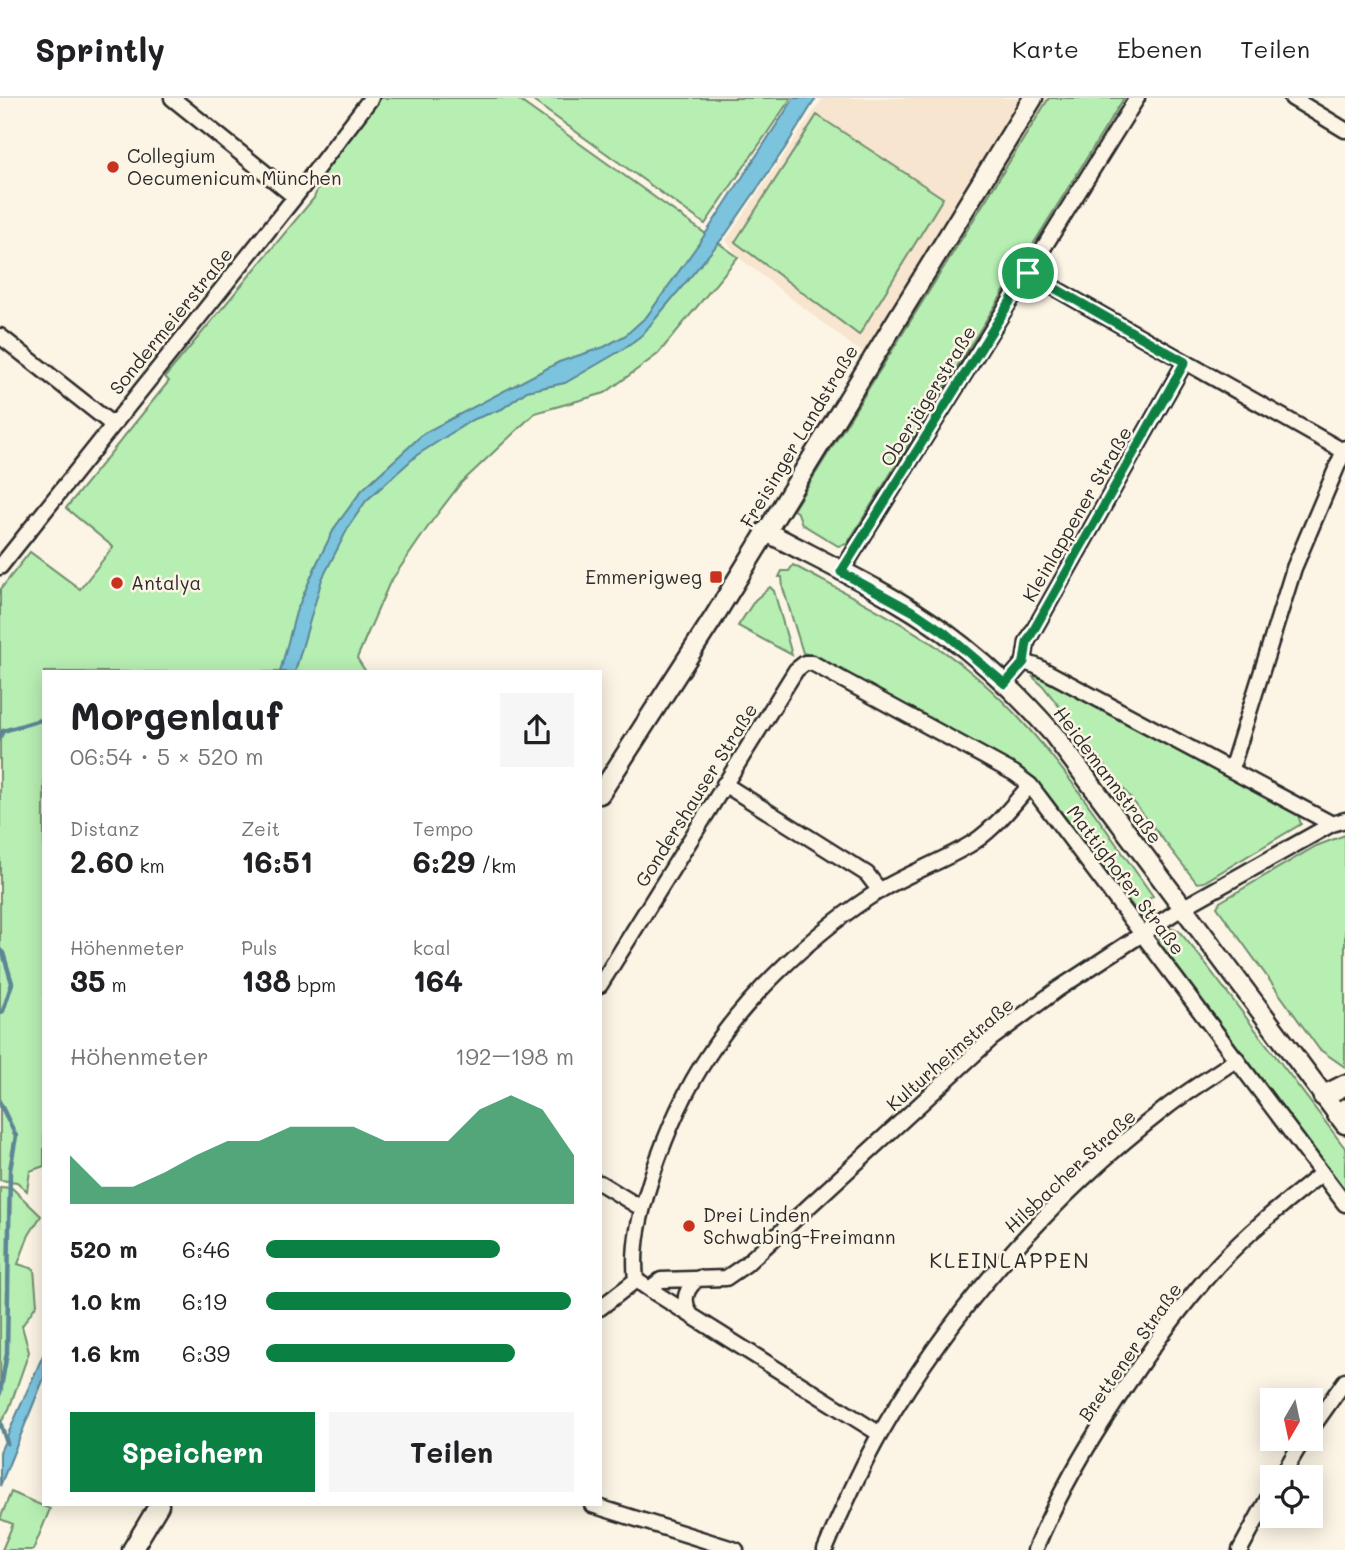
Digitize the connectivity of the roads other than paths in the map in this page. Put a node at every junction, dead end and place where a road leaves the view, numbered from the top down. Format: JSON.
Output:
{"nodes":[{"id":1,"x":173,"y":98,"type":"edge"},
{"id":2,"x":371,"y":98,"type":"edge"},
{"id":3,"x":1033,"y":98,"type":"edge"},
{"id":4,"x":1137,"y":98,"type":"edge"},
{"id":5,"x":1292,"y":98,"type":"edge"},
{"id":6,"x":1345,"y":130,"type":"edge"},
{"id":7,"x":295,"y":197,"type":"junction"},
{"id":8,"x":1028,"y":273,"type":"junction"},
{"id":9,"x":0,"y":336,"type":"edge"},
{"id":10,"x":1185,"y":362,"type":"junction"},
{"id":11,"x":113,"y":425,"type":"junction"},
{"id":12,"x":1344,"y":450,"type":"edge"},
{"id":13,"x":765,"y":531,"type":"junction"},
{"id":14,"x":0,"y":567,"type":"edge"},
{"id":15,"x":841,"y":572,"type":"junction"},
{"id":16,"x":1024,"y":662,"type":"junction"},
{"id":17,"x":805,"y":663,"type":"joint"},
{"id":18,"x":1005,"y":684,"type":"junction"},
{"id":19,"x":1231,"y":771,"type":"junction"},
{"id":20,"x":724,"y":785,"type":"junction"},
{"id":21,"x":1030,"y":785,"type":"junction"},
{"id":22,"x":602,"y":791,"type":"edge"},
{"id":23,"x":1338,"y":822,"type":"edge"},
{"id":24,"x":880,"y":891,"type":"junction"},
{"id":25,"x":1182,"y":908,"type":"junction"},
{"id":26,"x":1142,"y":934,"type":"junction"},
{"id":27,"x":602,"y":982,"type":"edge"},
{"id":28,"x":1237,"y":1059,"type":"junction"},
{"id":29,"x":1345,"y":1085,"type":"edge"},
{"id":30,"x":1324,"y":1096,"type":"junction"},
{"id":31,"x":1342,"y":1116,"type":"edge"},
{"id":32,"x":1321,"y":1174,"type":"junction"},
{"id":33,"x":602,"y":1184,"type":"edge"},
{"id":34,"x":1345,"y":1204,"type":"edge"},
{"id":35,"x":642,"y":1208,"type":"junction"},
{"id":36,"x":699,"y":1278,"type":"junction"},
{"id":37,"x":636,"y":1280,"type":"junction"},
{"id":38,"x":649,"y":1289,"type":"junction"},
{"id":39,"x":602,"y":1306,"type":"edge"},
{"id":40,"x":692,"y":1316,"type":"junction"},
{"id":41,"x":1345,"y":1381,"type":"edge"},
{"id":42,"x":1323,"y":1412,"type":"edge"},
{"id":43,"x":880,"y":1434,"type":"junction"},
{"id":44,"x":158,"y":1506,"type":"edge"},
{"id":45,"x":595,"y":1506,"type":"edge"},
{"id":46,"x":1260,"y":1513,"type":"edge"},
{"id":47,"x":132,"y":1550,"type":"edge"},
{"id":48,"x":736,"y":1550,"type":"edge"},
{"id":49,"x":825,"y":1550,"type":"edge"},
{"id":50,"x":1035,"y":1550,"type":"edge"},
{"id":51,"x":1240,"y":1550,"type":"edge"}],
"edges":[{"from":1,"to":7,"type":"street"},
{"from":2,"to":7,"type":"street","name":"Sondermeierstraße"},
{"from":3,"to":13,"type":"main road","name":"Freisinger Landstraße"},
{"from":4,"to":8,"type":"street","name":"Oberjägerstraße"},
{"from":5,"to":6,"type":"street"},
{"from":7,"to":11,"type":"street","name":"Sondermeierstraße"},
{"from":8,"to":10,"type":"street"},
{"from":8,"to":15,"type":"street","name":"Oberjägerstraße"},
{"from":9,"to":11,"type":"street"},
{"from":10,"to":12,"type":"street"},
{"from":10,"to":16,"type":"street","name":"Kleinlappener Straße"},
{"from":11,"to":14,"type":"street","name":"Sondermeierstraße"},
{"from":12,"to":19,"type":"street"},
{"from":13,"to":15,"type":"main road","name":"Heidemannstraße"},
{"from":13,"to":22,"type":"main road","name":"Freisinger Landstraße"},
{"from":15,"to":18,"type":"main road","name":"Heidemannstraße"},
{"from":16,"to":18,"type":"street","name":"Kleinlappener Straße"},
{"from":16,"to":19,"type":"street"},
{"from":17,"to":20,"type":"street","name":"Gondershauser Straße"},
{"from":17,"to":21,"type":"street","name":"Mattighofer Straße"},
{"from":18,"to":25,"type":"main road","name":"Heidemannstraße"},
{"from":19,"to":23,"type":"street"},
{"from":20,"to":24,"type":"street"},
{"from":20,"to":27,"type":"street","name":"Gondershauser Straße"},
{"from":21,"to":24,"type":"street"},
{"from":21,"to":26,"type":"street","name":"Mattighofer Straße"},
{"from":23,"to":25,"type":"street","name":"Kulturheimstraße"},
{"from":24,"to":35,"type":"street"},
{"from":25,"to":26,"type":"street","name":"Kulturheimstraße"},
{"from":25,"to":30,"type":"main road","name":"Heidemannstraße"},
{"from":26,"to":28,"type":"street","name":"Mattighofer Straße"},
{"from":26,"to":36,"type":"street","name":"Kulturheimstraße"},
{"from":28,"to":32,"type":"street","name":"Mattighofer Straße"},
{"from":28,"to":43,"type":"street","name":"Hilsbacher Straße"},
{"from":29,"to":30,"type":"highway"},
{"from":30,"to":31,"type":"main road","name":"Heidemannstraße"},
{"from":32,"to":34,"type":"street","name":"Mattighofer Straße"},
{"from":32,"to":50,"type":"street","name":"Brettener Straße"},
{"from":33,"to":35,"type":"street"},
{"from":35,"to":37,"type":"street"},
{"from":36,"to":38,"type":"street","name":"Kulturheimstraße"},
{"from":36,"to":40,"type":"street"},
{"from":37,"to":38,"type":"street"},
{"from":37,"to":39,"type":"street"},
{"from":38,"to":40,"type":"street"},
{"from":40,"to":43,"type":"street"},
{"from":41,"to":42,"type":"street"},
{"from":43,"to":49,"type":"street","name":"Hilsbacher Straße"},
{"from":44,"to":47,"type":"main road"},
{"from":45,"to":48,"type":"street"},
{"from":46,"to":51,"type":"street"}]}
